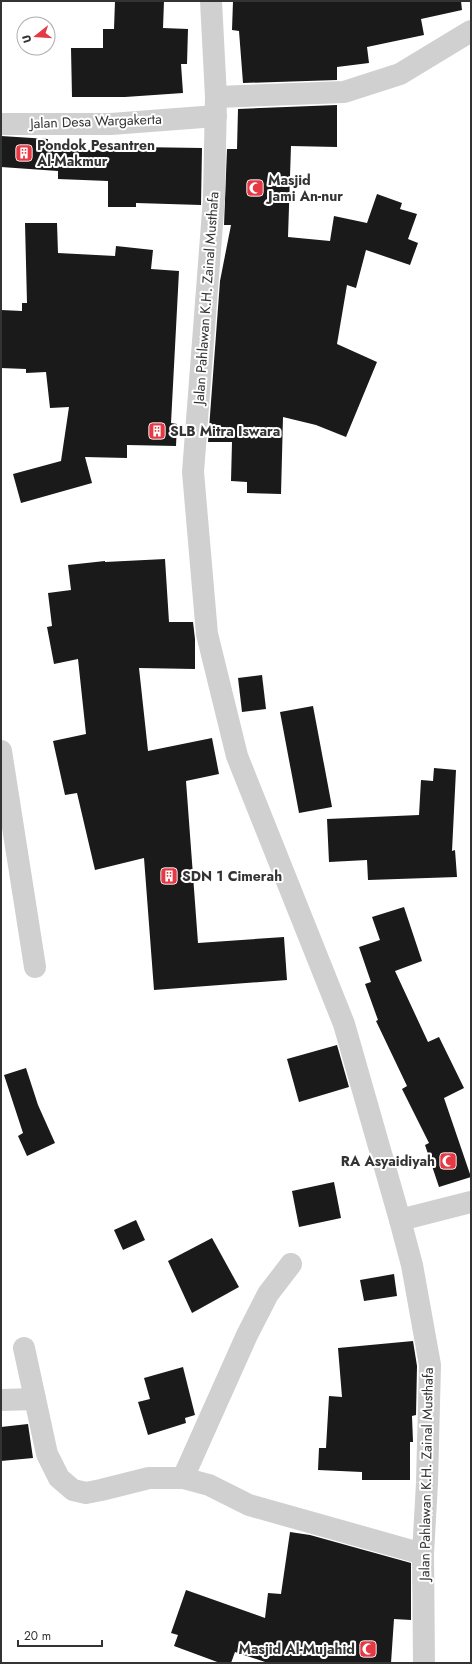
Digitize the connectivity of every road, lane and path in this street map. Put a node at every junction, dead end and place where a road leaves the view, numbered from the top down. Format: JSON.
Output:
{"nodes":[{"id":1,"x":211,"y":1,"type":"edge"},
{"id":2,"x":471,"y":32,"type":"edge"},
{"id":3,"x":216,"y":106,"type":"junction"},
{"id":4,"x":1,"y":124,"type":"edge"},
{"id":5,"x":1,"y":751,"type":"edge"},
{"id":6,"x":35,"y":967,"type":"dead end"},
{"id":7,"x":471,"y":1202,"type":"edge"},
{"id":8,"x":400,"y":1220,"type":"junction"},
{"id":9,"x":292,"y":1264,"type":"dead end"},
{"id":10,"x":24,"y":1348,"type":"dead end"},
{"id":11,"x":35,"y":1399,"type":"junction"},
{"id":12,"x":1,"y":1400,"type":"edge"},
{"id":13,"x":183,"y":1478,"type":"junction"},
{"id":14,"x":423,"y":1554,"type":"junction"},
{"id":15,"x":424,"y":1663,"type":"edge"}],
"edges":[{"from":1,"to":3,"type":"street","name":"Jalan Pahlawan K.H. Zainal Musthafa"},
{"from":2,"to":3,"type":"street","name":"Jalan Desa Wargakerta"},
{"from":3,"to":4,"type":"street","name":"Jalan Desa Wargakerta"},
{"from":3,"to":8,"type":"street","name":"Jalan Pahlawan K.H. Zainal Musthafa"},
{"from":5,"to":6,"type":"street"},
{"from":7,"to":8,"type":"street"},
{"from":8,"to":14,"type":"street","name":"Jalan Pahlawan K.H. Zainal Musthafa"},
{"from":9,"to":13,"type":"street"},
{"from":10,"to":11,"type":"street"},
{"from":11,"to":12,"type":"street"},
{"from":11,"to":13,"type":"street"},
{"from":13,"to":14,"type":"street"},
{"from":14,"to":15,"type":"street","name":"Jalan Pahlawan K.H. Zainal Musthafa"}]}
